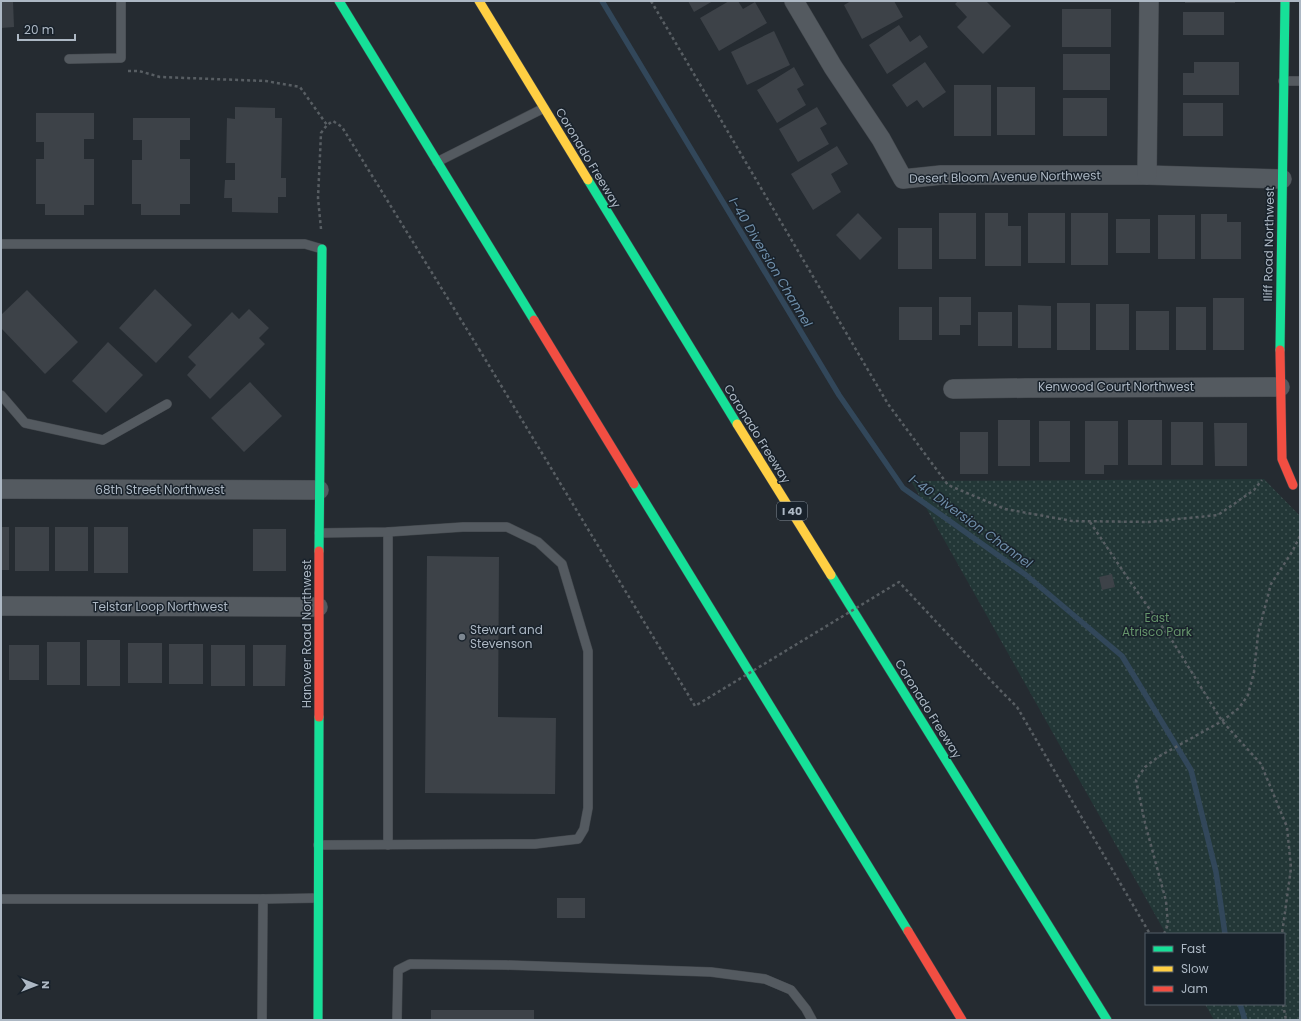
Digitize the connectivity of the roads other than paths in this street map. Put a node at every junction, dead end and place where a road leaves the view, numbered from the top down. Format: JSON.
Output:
{"nodes":[{"id":1,"x":121,"y":1,"type":"edge"},
{"id":2,"x":339,"y":1,"type":"edge"},
{"id":3,"x":478,"y":1,"type":"edge"},
{"id":4,"x":794,"y":1,"type":"edge"},
{"id":5,"x":1149,"y":1,"type":"edge"},
{"id":6,"x":1285,"y":1,"type":"edge"},
{"id":7,"x":69,"y":59,"type":"dead end"},
{"id":8,"x":1283,"y":81,"type":"junction"},
{"id":9,"x":1300,"y":81,"type":"edge"},
{"id":10,"x":544,"y":108,"type":"junction"},
{"id":11,"x":437,"y":162,"type":"junction"},
{"id":12,"x":1147,"y":176,"type":"junction"},
{"id":13,"x":1282,"y":179,"type":"junction"},
{"id":14,"x":1,"y":244,"type":"edge"},
{"id":15,"x":322,"y":249,"type":"joint"},
{"id":16,"x":1280,"y":387,"type":"junction"},
{"id":17,"x":953,"y":390,"type":"dead end"},
{"id":18,"x":1,"y":395,"type":"edge"},
{"id":19,"x":167,"y":404,"type":"dead end"},
{"id":20,"x":1296,"y":486,"type":"edge"},
{"id":21,"x":1,"y":489,"type":"edge"},
{"id":22,"x":319,"y":490,"type":"junction"},
{"id":23,"x":388,"y":532,"type":"junction"},
{"id":24,"x":319,"y":533,"type":"junction"},
{"id":25,"x":1,"y":606,"type":"edge"},
{"id":26,"x":318,"y":607,"type":"junction"},
{"id":27,"x":318,"y":845,"type":"junction"},
{"id":28,"x":388,"y":845,"type":"junction"},
{"id":29,"x":318,"y":898,"type":"junction"},
{"id":30,"x":1,"y":899,"type":"edge"},
{"id":31,"x":263,"y":899,"type":"junction"},
{"id":32,"x":262,"y":1020,"type":"edge"},
{"id":33,"x":318,"y":1020,"type":"edge"},
{"id":34,"x":397,"y":1020,"type":"edge"},
{"id":35,"x":812,"y":1020,"type":"edge"},
{"id":36,"x":962,"y":1020,"type":"edge"},
{"id":37,"x":1107,"y":1020,"type":"edge"}],
"edges":[{"from":1,"to":7,"type":"lane"},
{"from":2,"to":11,"type":"main road"},
{"from":3,"to":10,"type":"main road","name":"Coronado Freeway","number":"I 40"},
{"from":4,"to":12,"type":"street","name":"Desert Bloom Avenue Northwest"},
{"from":5,"to":12,"type":"street"},
{"from":6,"to":8,"type":"main road","name":"Iliff Road Northwest"},
{"from":8,"to":9,"type":"lane"},
{"from":8,"to":13,"type":"main road","name":"Iliff Road Northwest"},
{"from":10,"to":11,"type":"lane"},
{"from":10,"to":37,"type":"main road","name":"Coronado Freeway","number":"I 40"},
{"from":11,"to":36,"type":"main road"},
{"from":12,"to":13,"type":"street"},
{"from":13,"to":16,"type":"main road","name":"Iliff Road Northwest"},
{"from":14,"to":15,"type":"lane"},
{"from":15,"to":22,"type":"main road","name":"Hanover Road Northwest"},
{"from":16,"to":17,"type":"street","name":"Kenwood Court Northwest"},
{"from":16,"to":20,"type":"main road","name":"Iliff Road Northwest"},
{"from":18,"to":19,"type":"lane"},
{"from":21,"to":22,"type":"street","name":"68th Street Northwest"},
{"from":22,"to":24,"type":"main road","name":"Hanover Road Northwest"},
{"from":23,"to":24,"type":"lane"},
{"from":23,"to":28,"type":"lane"},
{"from":23,"to":28,"type":"lane"},
{"from":24,"to":26,"type":"main road","name":"Hanover Road Northwest"},
{"from":25,"to":26,"type":"street","name":"Telstar Loop Northwest"},
{"from":26,"to":27,"type":"main road","name":"Hanover Road Northwest"},
{"from":27,"to":28,"type":"lane"},
{"from":27,"to":29,"type":"main road","name":"Hanover Road Northwest"},
{"from":29,"to":31,"type":"lane"},
{"from":29,"to":33,"type":"main road","name":"Hanover Road Northwest"},
{"from":30,"to":31,"type":"lane"},
{"from":31,"to":32,"type":"lane"},
{"from":34,"to":35,"type":"lane"}]}
